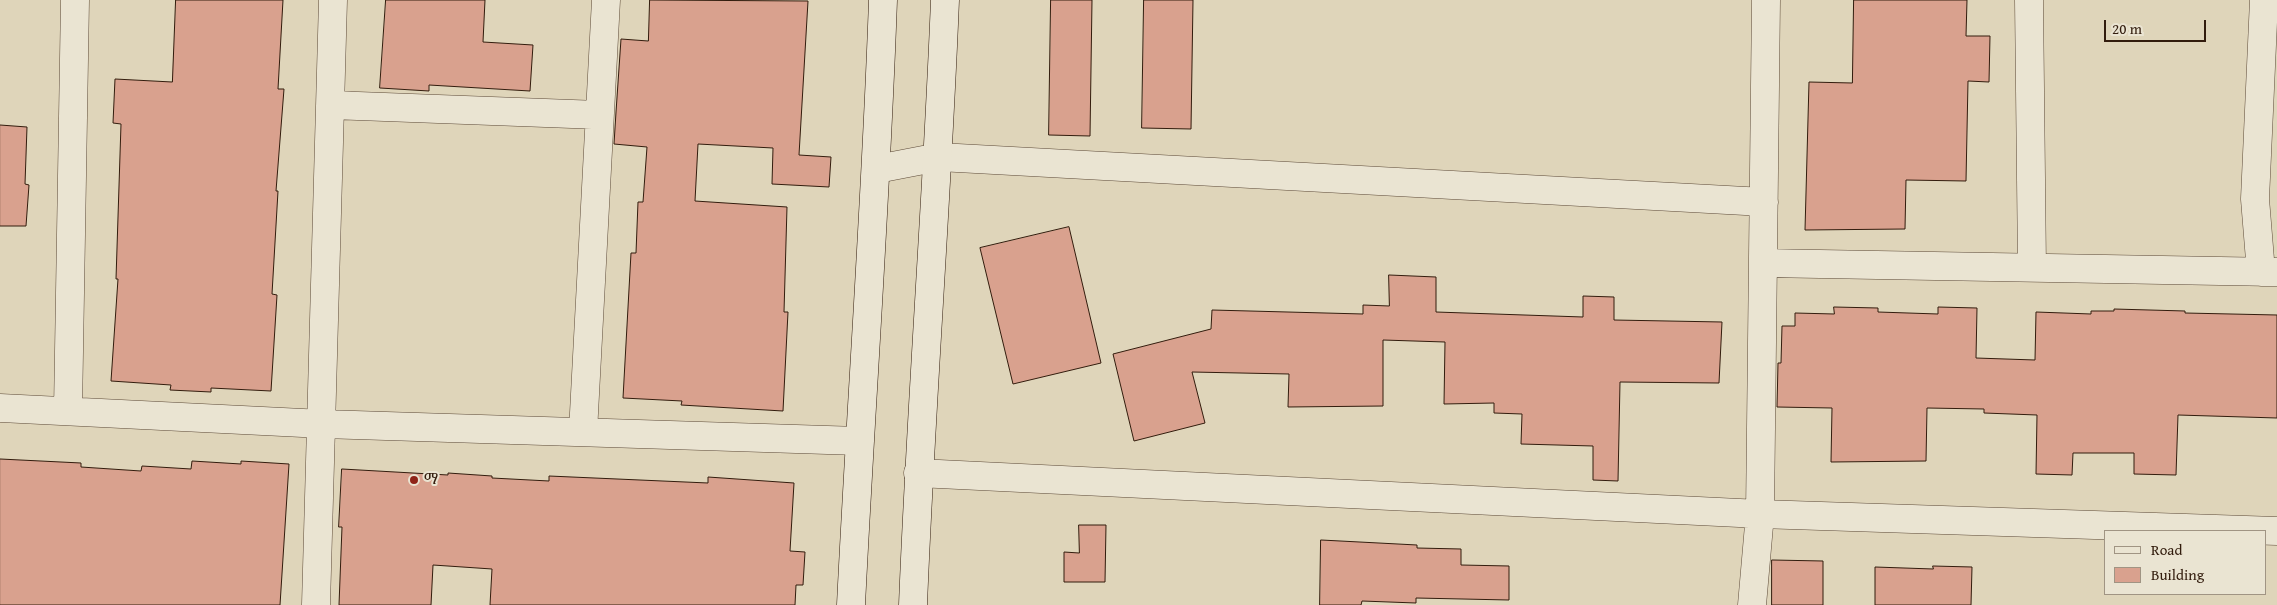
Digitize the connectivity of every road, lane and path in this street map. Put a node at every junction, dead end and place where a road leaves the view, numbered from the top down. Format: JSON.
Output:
{"nodes":[{"id":1,"x":75,"y":0,"type":"edge"},
{"id":2,"x":333,"y":0,"type":"edge"},
{"id":3,"x":606,"y":0,"type":"edge"},
{"id":4,"x":883,"y":0,"type":"edge"},
{"id":5,"x":945,"y":0,"type":"edge"},
{"id":6,"x":1766,"y":0,"type":"edge"},
{"id":7,"x":2029,"y":0,"type":"edge"},
{"id":8,"x":2264,"y":0,"type":"edge"},
{"id":9,"x":330,"y":105,"type":"junction"},
{"id":10,"x":599,"y":115,"type":"junction"},
{"id":11,"x":939,"y":158,"type":"junction"},
{"id":12,"x":877,"y":168,"type":"junction"},
{"id":13,"x":1764,"y":202,"type":"junction"},
{"id":14,"x":1763,"y":263,"type":"junction"},
{"id":15,"x":2032,"y":267,"type":"junction"},
{"id":16,"x":2269,"y":272,"type":"edge"},
{"id":17,"x":0,"y":408,"type":"edge"},
{"id":18,"x":68,"y":410,"type":"junction"},
{"id":19,"x":323,"y":424,"type":"junction"},
{"id":20,"x":583,"y":432,"type":"junction"},
{"id":21,"x":859,"y":441,"type":"junction"},
{"id":22,"x":918,"y":473,"type":"junction"},
{"id":23,"x":1760,"y":514,"type":"junction"},
{"id":24,"x":2247,"y":530,"type":"edge"},
{"id":25,"x":316,"y":605,"type":"edge"},
{"id":26,"x":852,"y":605,"type":"edge"},
{"id":27,"x":913,"y":605,"type":"edge"},
{"id":28,"x":1752,"y":605,"type":"edge"}],
"edges":[{"from":1,"to":18,"type":"street"},
{"from":2,"to":9,"type":"street"},
{"from":3,"to":10,"type":"street"},
{"from":4,"to":12,"type":"street"},
{"from":5,"to":11,"type":"street"},
{"from":6,"to":13,"type":"street"},
{"from":7,"to":15,"type":"street"},
{"from":8,"to":16,"type":"street"},
{"from":9,"to":10,"type":"street"},
{"from":9,"to":19,"type":"street"},
{"from":10,"to":20,"type":"street"},
{"from":11,"to":12,"type":"street"},
{"from":11,"to":13,"type":"street"},
{"from":11,"to":22,"type":"street"},
{"from":12,"to":21,"type":"street"},
{"from":13,"to":14,"type":"street"},
{"from":14,"to":15,"type":"street"},
{"from":14,"to":23,"type":"street"},
{"from":15,"to":16,"type":"street"},
{"from":17,"to":18,"type":"street"},
{"from":18,"to":19,"type":"street"},
{"from":19,"to":20,"type":"street"},
{"from":19,"to":25,"type":"street"},
{"from":20,"to":21,"type":"street"},
{"from":21,"to":26,"type":"street"},
{"from":22,"to":23,"type":"street"},
{"from":22,"to":27,"type":"street"},
{"from":23,"to":24,"type":"street"},
{"from":23,"to":28,"type":"street"}]}
